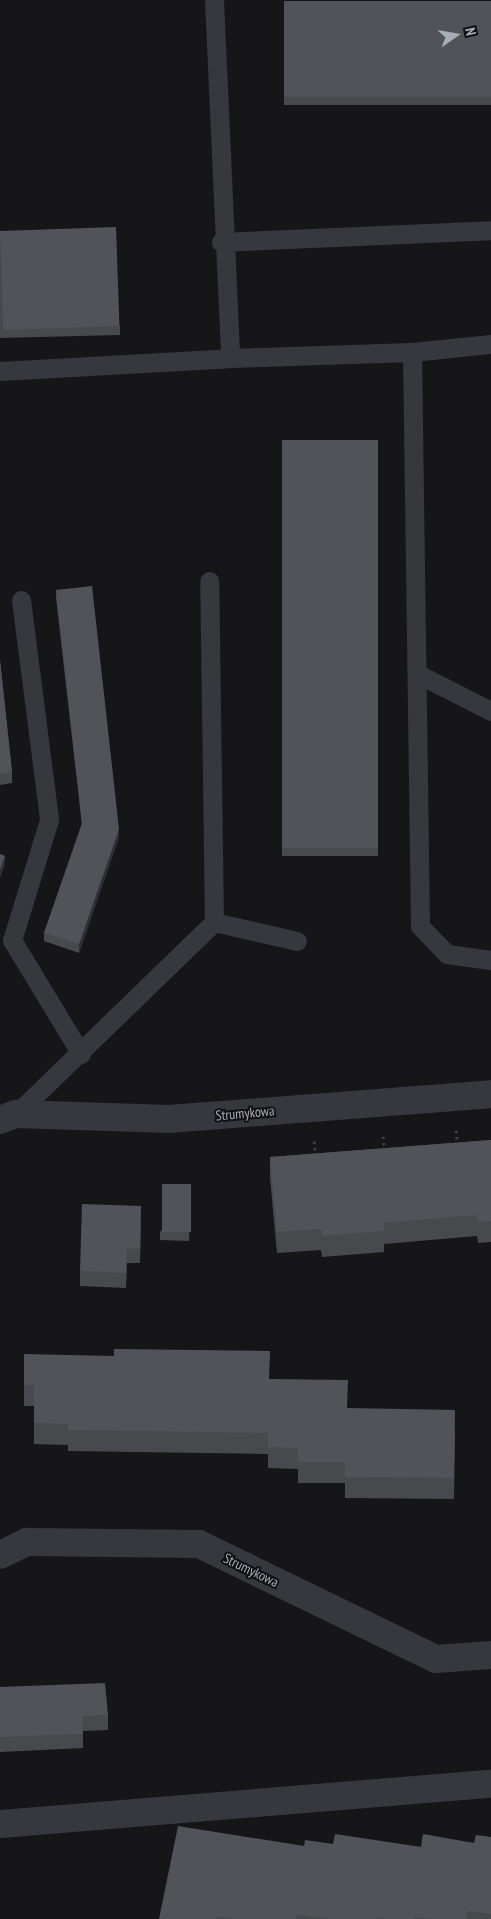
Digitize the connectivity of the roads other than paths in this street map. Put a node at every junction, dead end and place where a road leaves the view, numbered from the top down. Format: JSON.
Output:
{"nodes":[{"id":1,"x":214,"y":0,"type":"edge"},
{"id":2,"x":491,"y":230,"type":"edge"},
{"id":3,"x":222,"y":242,"type":"junction"},
{"id":4,"x":491,"y":344,"type":"edge"},
{"id":5,"x":412,"y":352,"type":"junction"},
{"id":6,"x":230,"y":358,"type":"junction"},
{"id":7,"x":0,"y":371,"type":"edge"},
{"id":8,"x":209,"y":581,"type":"dead end"},
{"id":9,"x":21,"y":600,"type":"dead end"},
{"id":10,"x":418,"y":674,"type":"junction"},
{"id":11,"x":491,"y":711,"type":"edge"},
{"id":12,"x":214,"y":922,"type":"junction"},
{"id":13,"x":297,"y":941,"type":"dead end"},
{"id":14,"x":491,"y":960,"type":"edge"},
{"id":15,"x":81,"y":1054,"type":"junction"},
{"id":16,"x":491,"y":1094,"type":"edge"},
{"id":17,"x":8,"y":1117,"type":"edge"},
{"id":18,"x":0,"y":1555,"type":"edge"},
{"id":19,"x":491,"y":1655,"type":"edge"},
{"id":20,"x":491,"y":1784,"type":"edge"},
{"id":21,"x":0,"y":1824,"type":"edge"}],
"edges":[{"from":1,"to":3,"type":"lane"},
{"from":2,"to":3,"type":"lane"},
{"from":3,"to":6,"type":"lane"},
{"from":4,"to":5,"type":"lane"},
{"from":5,"to":6,"type":"lane"},
{"from":5,"to":10,"type":"lane"},
{"from":6,"to":7,"type":"lane"},
{"from":8,"to":12,"type":"lane"},
{"from":9,"to":15,"type":"lane"},
{"from":10,"to":11,"type":"lane"},
{"from":10,"to":14,"type":"lane"},
{"from":12,"to":13,"type":"lane"},
{"from":12,"to":15,"type":"lane"},
{"from":15,"to":17,"type":"lane"},
{"from":16,"to":17,"type":"street","name":"Strumykowa"},
{"from":18,"to":19,"type":"street","name":"Strumykowa"},
{"from":20,"to":21,"type":"street"}]}
